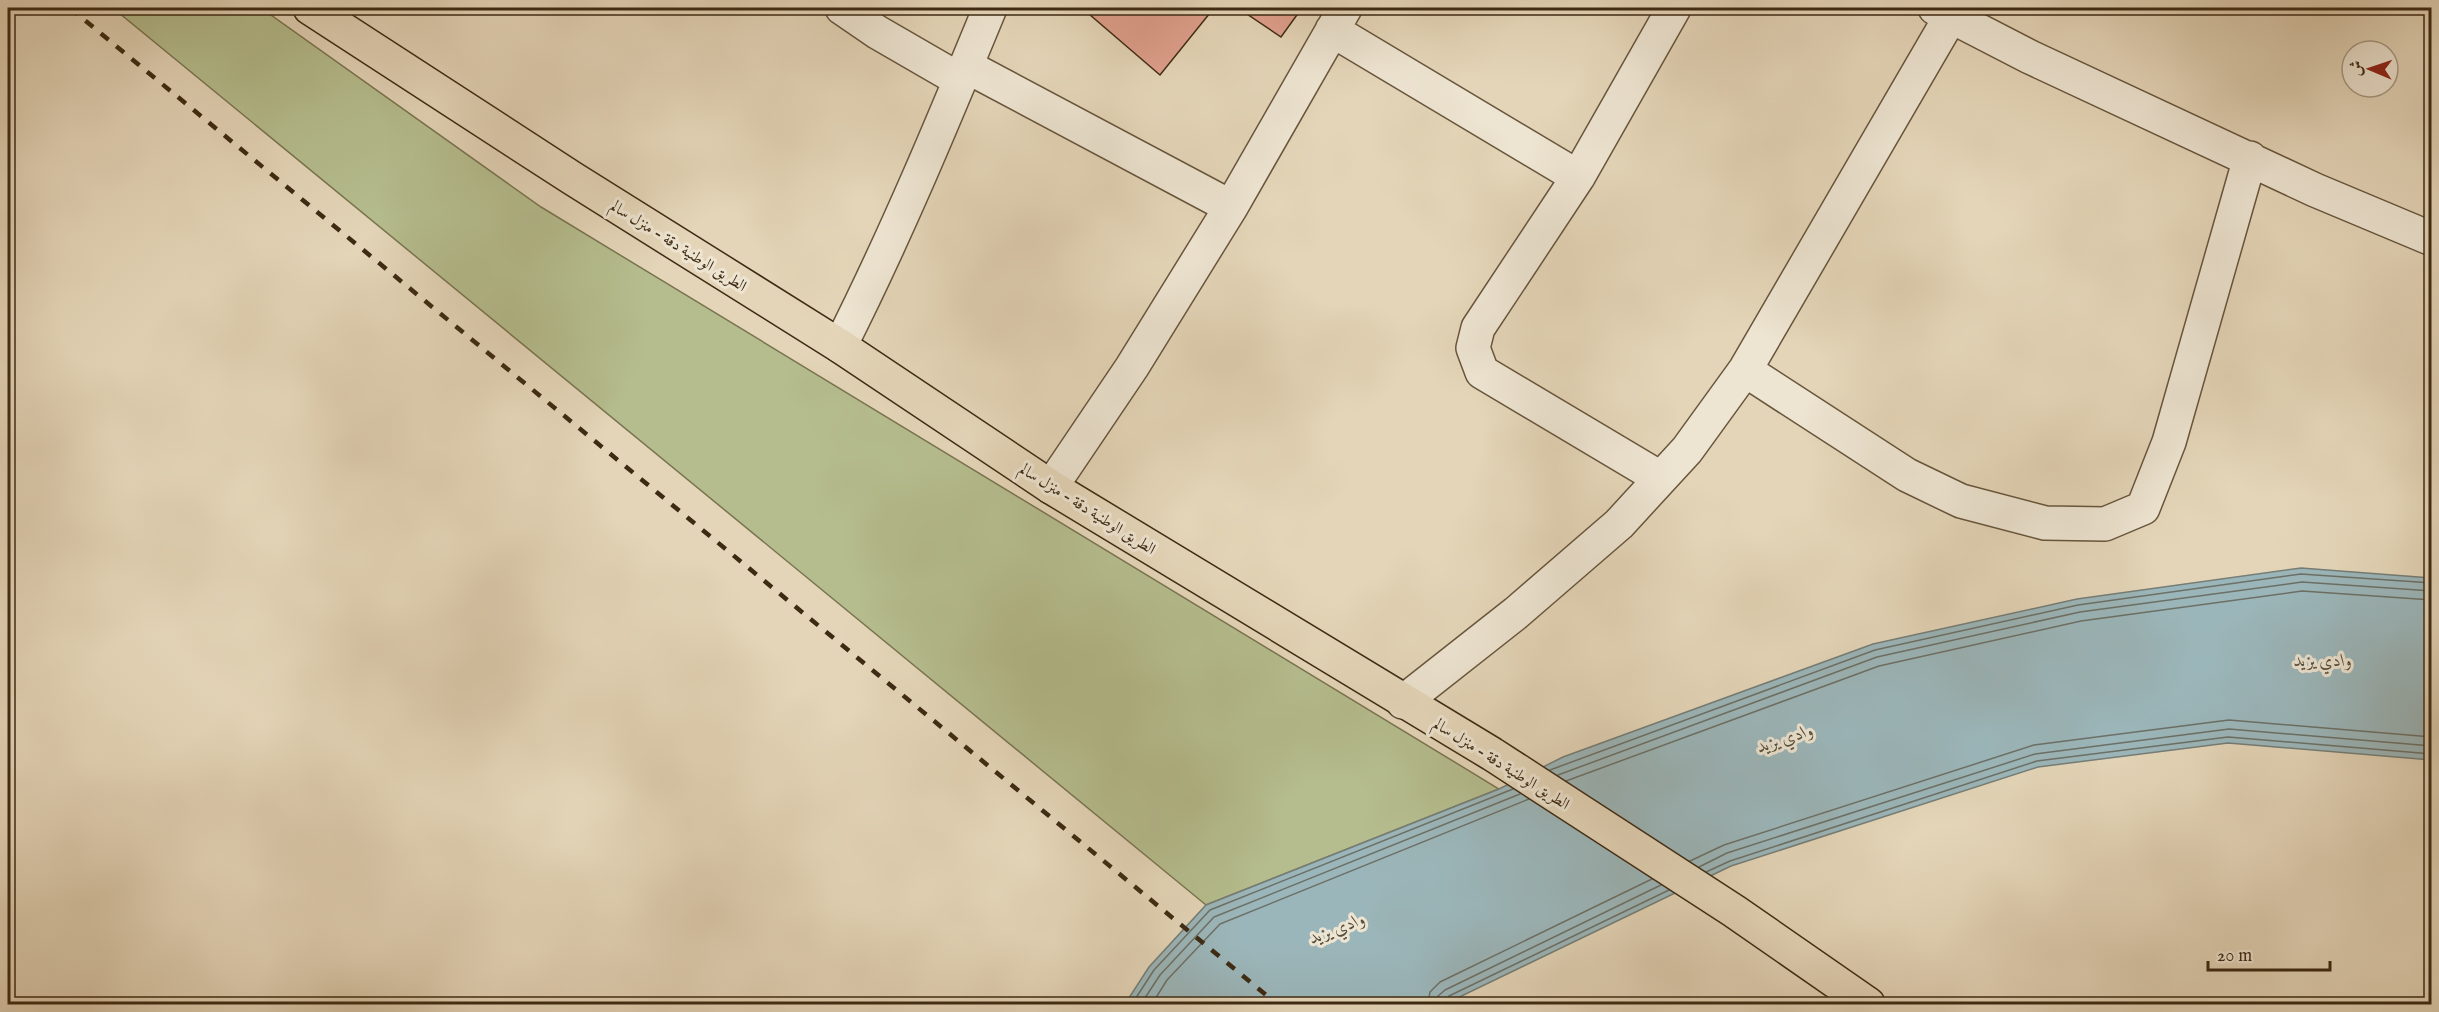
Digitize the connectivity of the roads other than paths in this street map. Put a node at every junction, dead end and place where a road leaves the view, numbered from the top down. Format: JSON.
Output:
{"nodes":[{"id":1,"x":310,"y":8,"type":"edge"},
{"id":2,"x":842,"y":8,"type":"edge"},
{"id":3,"x":990,"y":8,"type":"edge"},
{"id":4,"x":1674,"y":8,"type":"edge"},
{"id":5,"x":1943,"y":12,"type":"edge"},
{"id":6,"x":1338,"y":19,"type":"edge"},
{"id":7,"x":963,"y":73,"type":"junction"},
{"id":8,"x":2250,"y":158,"type":"junction"},
{"id":9,"x":1578,"y":177,"type":"junction"},
{"id":10,"x":1231,"y":207,"type":"junction"},
{"id":11,"x":2432,"y":239,"type":"edge"},
{"id":12,"x":840,"y":345,"type":"junction"},
{"id":13,"x":1745,"y":370,"type":"junction"},
{"id":14,"x":1660,"y":478,"type":"junction"},
{"id":15,"x":1052,"y":487,"type":"junction"},
{"id":16,"x":1403,"y":702,"type":"junction"},
{"id":17,"x":1869,"y":1005,"type":"edge"}],
"edges":[{"from":1,"to":12,"type":"main road","name":"الطريق الوطنية دقة - منزل سالم"},
{"from":2,"to":7,"type":"street"},
{"from":3,"to":7,"type":"street"},
{"from":4,"to":9,"type":"street"},
{"from":5,"to":8,"type":"street"},
{"from":5,"to":13,"type":"street"},
{"from":6,"to":9,"type":"street"},
{"from":6,"to":10,"type":"street"},
{"from":7,"to":10,"type":"street"},
{"from":7,"to":12,"type":"street"},
{"from":8,"to":11,"type":"street"},
{"from":8,"to":13,"type":"street"},
{"from":9,"to":14,"type":"street"},
{"from":10,"to":15,"type":"street"},
{"from":12,"to":15,"type":"main road","name":"الطريق الوطنية دقة - منزل سالم"},
{"from":13,"to":14,"type":"street"},
{"from":14,"to":16,"type":"street"},
{"from":15,"to":16,"type":"main road","name":"الطريق الوطنية دقة - منزل سالم"},
{"from":16,"to":17,"type":"main road","name":"الطريق الوطنية دقة - منزل سالم"}]}
